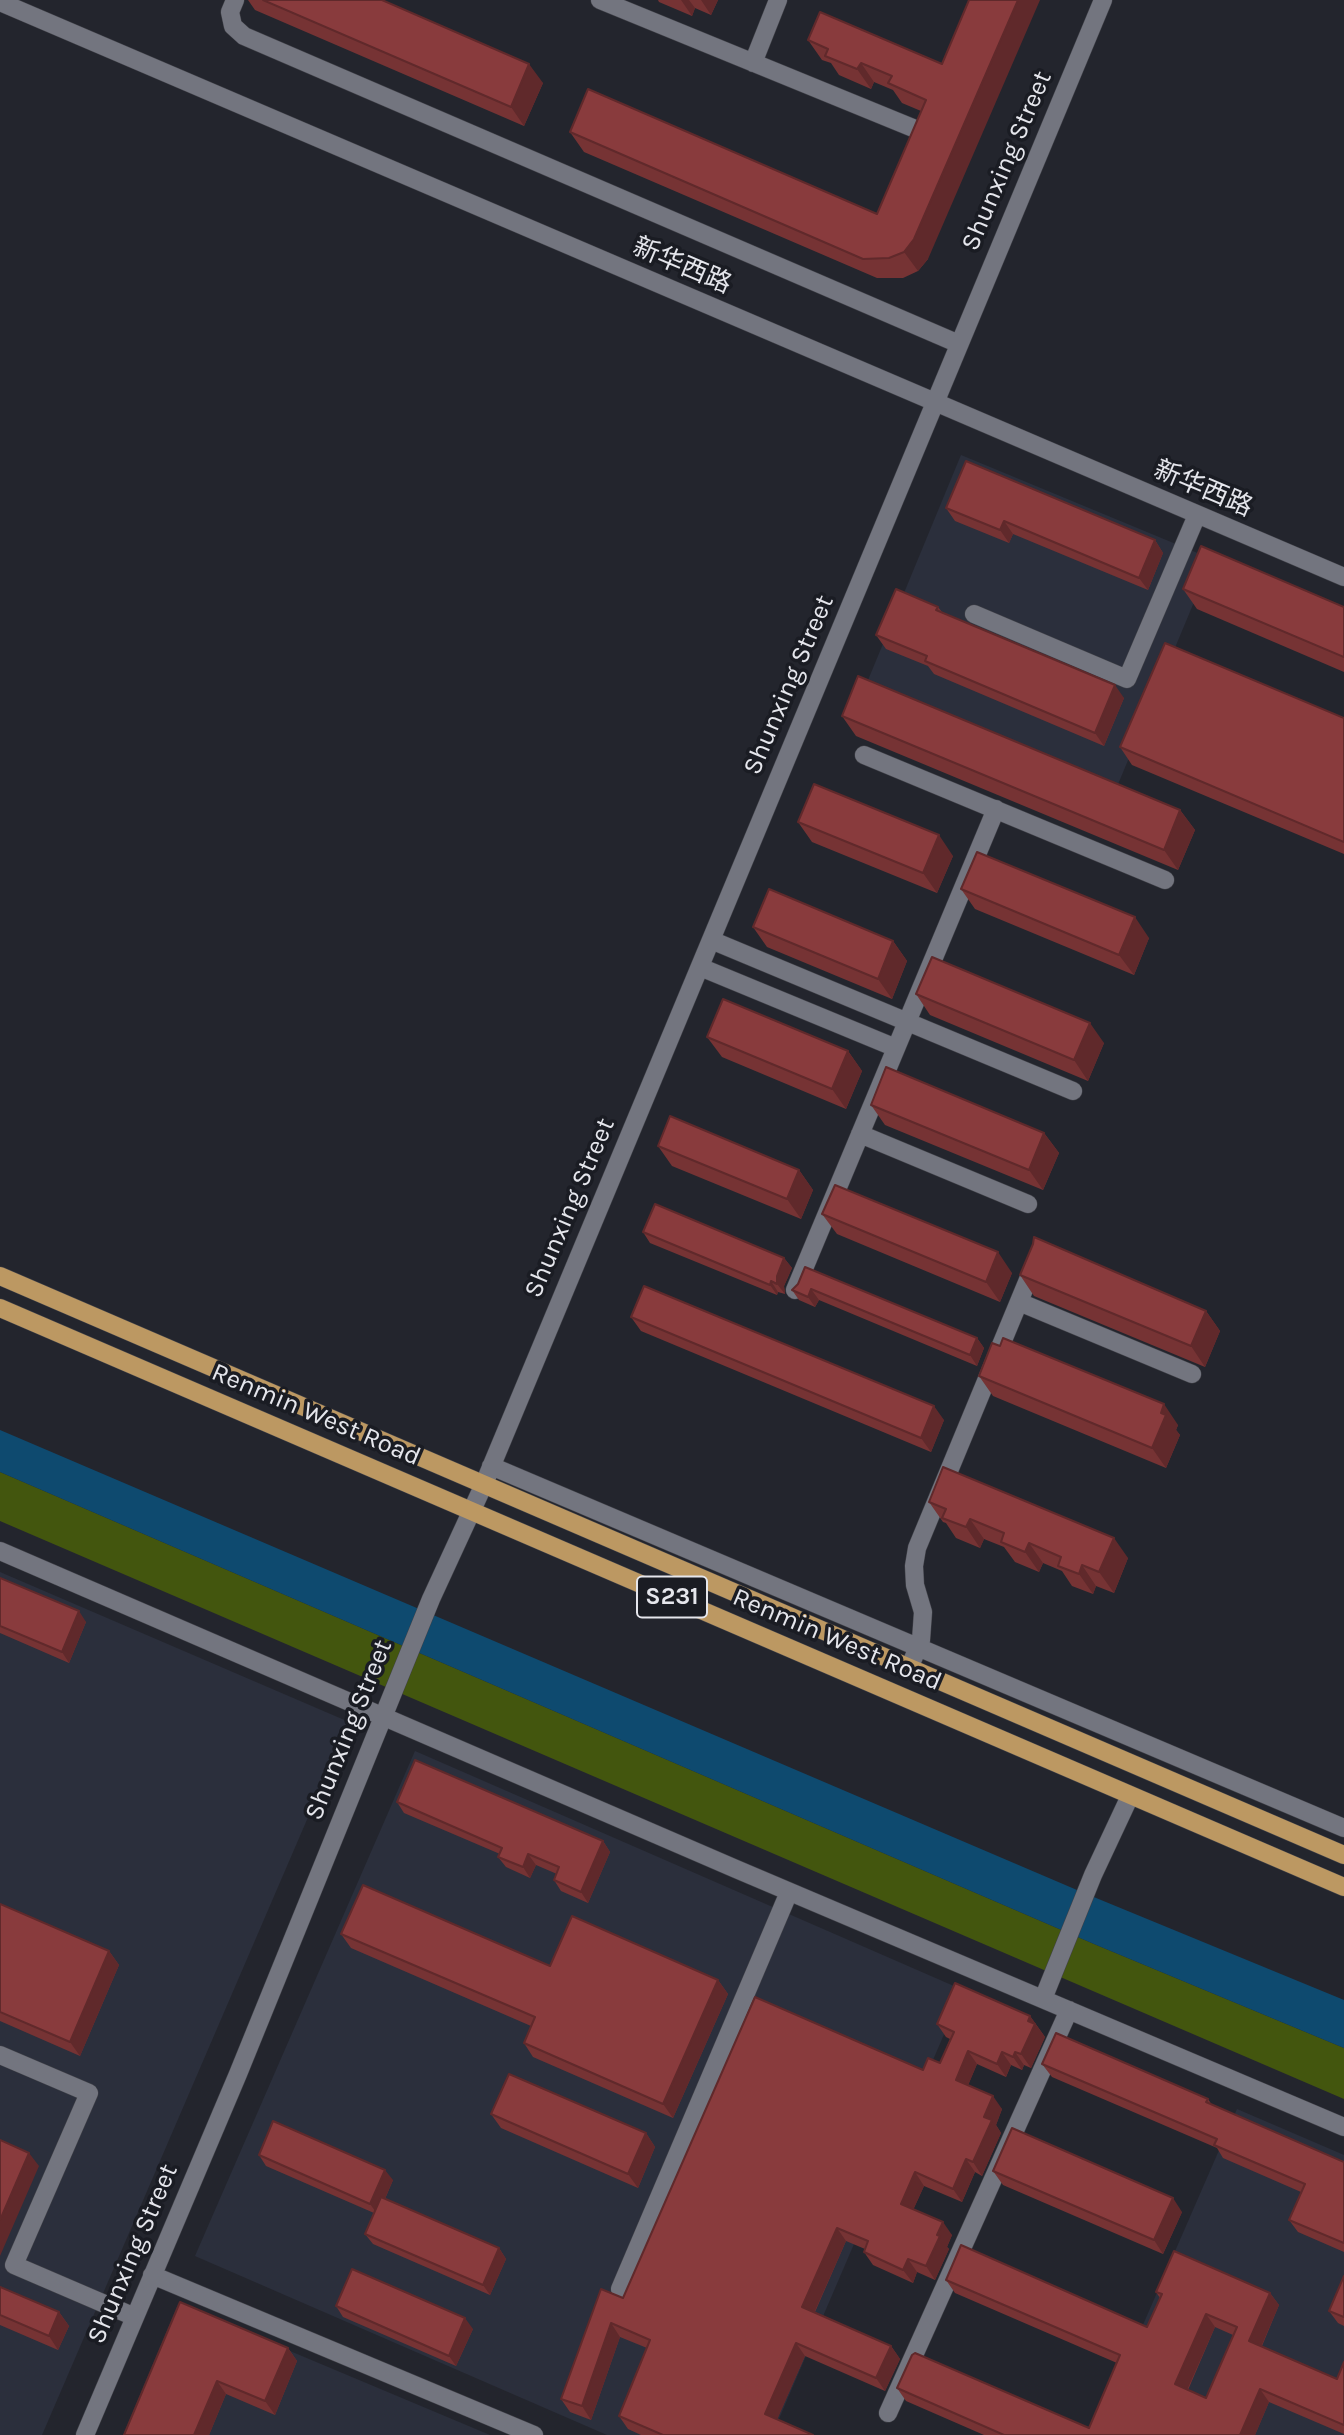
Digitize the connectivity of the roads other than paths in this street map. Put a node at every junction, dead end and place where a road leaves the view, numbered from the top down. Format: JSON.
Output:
{"nodes":[{"id":1,"x":235,"y":0,"type":"edge"},
{"id":2,"x":600,"y":0,"type":"edge"},
{"id":3,"x":778,"y":0,"type":"edge"},
{"id":4,"x":1102,"y":0,"type":"edge"},
{"id":5,"x":0,"y":2,"type":"edge"},
{"id":6,"x":753,"y":63,"type":"junction"},
{"id":7,"x":913,"y":128,"type":"edge"},
{"id":8,"x":959,"y":344,"type":"junction"},
{"id":9,"x":934,"y":403,"type":"junction"},
{"id":10,"x":1197,"y":514,"type":"junction"},
{"id":11,"x":1344,"y":577,"type":"edge"},
{"id":12,"x":974,"y":614,"type":"dead end"},
{"id":13,"x":864,"y":755,"type":"edge"},
{"id":14,"x":996,"y":809,"type":"junction"},
{"id":15,"x":1165,"y":880,"type":"edge"},
{"id":16,"x":711,"y":940,"type":"junction"},
{"id":17,"x":699,"y":967,"type":"junction"},
{"id":18,"x":907,"y":1022,"type":"junction"},
{"id":19,"x":896,"y":1048,"type":"junction"},
{"id":20,"x":1073,"y":1091,"type":"dead end"},
{"id":21,"x":860,"y":1134,"type":"junction"},
{"id":22,"x":1028,"y":1204,"type":"dead end"},
{"id":23,"x":1037,"y":1259,"type":"edge"},
{"id":24,"x":0,"y":1276,"type":"edge"},
{"id":25,"x":795,"y":1290,"type":"edge"},
{"id":26,"x":1019,"y":1302,"type":"junction"},
{"id":27,"x":0,"y":1308,"type":"edge"},
{"id":28,"x":1192,"y":1374,"type":"edge"},
{"id":29,"x":491,"y":1466,"type":"junction"},
{"id":30,"x":484,"y":1485,"type":"junction"},
{"id":31,"x":472,"y":1511,"type":"junction"},
{"id":32,"x":0,"y":1551,"type":"edge"},
{"id":33,"x":918,"y":1648,"type":"junction"},
{"id":34,"x":909,"y":1668,"type":"junction"},
{"id":35,"x":382,"y":1718,"type":"junction"},
{"id":36,"x":1130,"y":1796,"type":"junction"},
{"id":37,"x":1344,"y":1828,"type":"edge"},
{"id":38,"x":1344,"y":1855,"type":"edge"},
{"id":39,"x":1344,"y":1887,"type":"edge"},
{"id":40,"x":789,"y":1892,"type":"junction"},
{"id":41,"x":1043,"y":1999,"type":"junction"},
{"id":42,"x":1069,"y":2010,"type":"junction"},
{"id":43,"x":0,"y":2054,"type":"edge"},
{"id":44,"x":1344,"y":2127,"type":"edge"},
{"id":45,"x":152,"y":2276,"type":"junction"},
{"id":46,"x":620,"y":2289,"type":"dead end"},
{"id":47,"x":135,"y":2317,"type":"junction"},
{"id":48,"x":888,"y":2413,"type":"dead end"},
{"id":49,"x":85,"y":2435,"type":"edge"},
{"id":50,"x":534,"y":2435,"type":"edge"}],
"edges":[{"from":1,"to":8,"type":"street"},
{"from":2,"to":6,"type":"street"},
{"from":3,"to":6,"type":"street"},
{"from":4,"to":8,"type":"street","name":"Shunxing Street"},
{"from":5,"to":9,"type":"street","name":"新华西路"},
{"from":6,"to":7,"type":"street"},
{"from":8,"to":9,"type":"street","name":"Shunxing Street"},
{"from":9,"to":10,"type":"street","name":"新华西路"},
{"from":9,"to":16,"type":"street","name":"Shunxing Street"},
{"from":10,"to":11,"type":"street","name":"新华西路"},
{"from":10,"to":12,"type":"street"},
{"from":13,"to":14,"type":"street"},
{"from":14,"to":15,"type":"street"},
{"from":14,"to":18,"type":"street"},
{"from":16,"to":17,"type":"street","name":"Shunxing Street"},
{"from":16,"to":18,"type":"street"},
{"from":17,"to":19,"type":"street"},
{"from":17,"to":29,"type":"street","name":"Shunxing Street"},
{"from":18,"to":19,"type":"street"},
{"from":18,"to":20,"type":"street"},
{"from":19,"to":21,"type":"street"},
{"from":21,"to":22,"type":"street"},
{"from":21,"to":25,"type":"street"},
{"from":23,"to":26,"type":"street"},
{"from":24,"to":30,"type":"main road","name":"Renmin West Road","number":"S231"},
{"from":26,"to":28,"type":"street"},
{"from":26,"to":33,"type":"street"},
{"from":27,"to":31,"type":"main road","name":"Renmin West Road","number":"S231"},
{"from":29,"to":30,"type":"street","name":"Shunxing Street"},
{"from":29,"to":33,"type":"street"},
{"from":30,"to":31,"type":"street","name":"Shunxing Street"},
{"from":30,"to":34,"type":"main road","name":"Renmin West Road","number":"S231"},
{"from":31,"to":35,"type":"street","name":"Shunxing Street"},
{"from":31,"to":36,"type":"main road","name":"Renmin West Road","number":"S231"},
{"from":32,"to":35,"type":"street"},
{"from":33,"to":34,"type":"street"},
{"from":33,"to":37,"type":"street"},
{"from":34,"to":38,"type":"main road","name":"Renmin West Road","number":"S231"},
{"from":35,"to":40,"type":"street"},
{"from":35,"to":45,"type":"street","name":"Shunxing Street"},
{"from":36,"to":39,"type":"main road","name":"Renmin West Road","number":"S231"},
{"from":36,"to":41,"type":"street"},
{"from":40,"to":41,"type":"street"},
{"from":40,"to":46,"type":"street"},
{"from":41,"to":42,"type":"street"},
{"from":42,"to":44,"type":"street"},
{"from":42,"to":48,"type":"street"},
{"from":43,"to":47,"type":"street"},
{"from":45,"to":47,"type":"street","name":"Shunxing Street"},
{"from":45,"to":50,"type":"street"},
{"from":47,"to":49,"type":"street","name":"Shunxing Street"}]}
